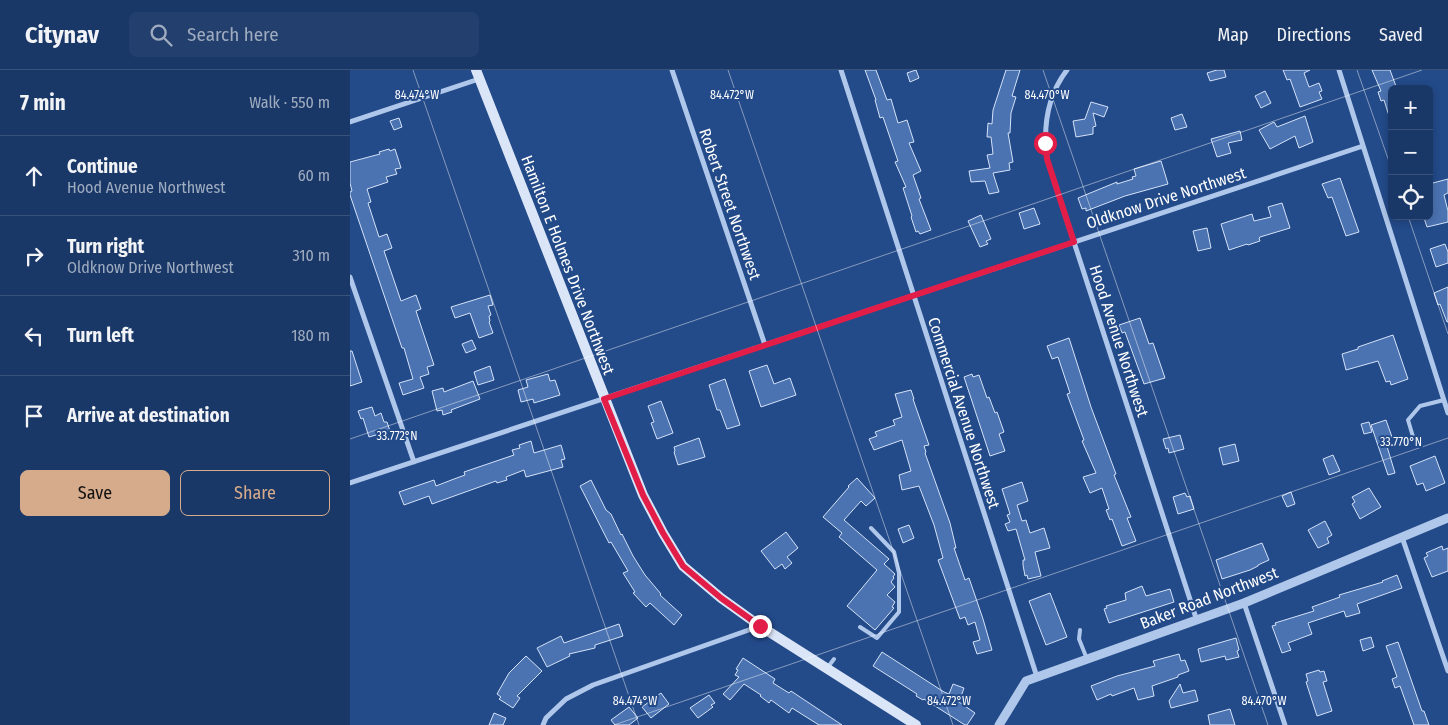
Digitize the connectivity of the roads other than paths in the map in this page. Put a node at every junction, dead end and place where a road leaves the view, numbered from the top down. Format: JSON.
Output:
{"nodes":[{"id":1,"x":672,"y":70,"type":"edge"},
{"id":2,"x":840,"y":70,"type":"edge"},
{"id":3,"x":1066,"y":70,"type":"edge"},
{"id":4,"x":1340,"y":70,"type":"edge"},
{"id":5,"x":477,"y":74,"type":"edge"},
{"id":6,"x":350,"y":122,"type":"edge"},
{"id":7,"x":1364,"y":146,"type":"junction"},
{"id":8,"x":1074,"y":242,"type":"junction"},
{"id":9,"x":350,"y":277,"type":"edge"},
{"id":10,"x":913,"y":296,"type":"junction"},
{"id":11,"x":765,"y":345,"type":"junction"},
{"id":12,"x":604,"y":399,"type":"junction"},
{"id":13,"x":1444,"y":400,"type":"junction"},
{"id":14,"x":1448,"y":413,"type":"edge"},
{"id":15,"x":1414,"y":440,"type":"dead end"},
{"id":16,"x":414,"y":462,"type":"junction"},
{"id":17,"x":350,"y":483,"type":"edge"},
{"id":18,"x":1448,"y":518,"type":"edge"},
{"id":19,"x":871,"y":528,"type":"dead end"},
{"id":20,"x":1402,"y":537,"type":"junction"},
{"id":21,"x":1244,"y":603,"type":"junction"},
{"id":22,"x":1197,"y":621,"type":"junction"},
{"id":23,"x":760,"y":626,"type":"junction"},
{"id":24,"x":860,"y":627,"type":"dead end"},
{"id":25,"x":1080,"y":630,"type":"dead end"},
{"id":26,"x":834,"y":658,"type":"dead end"},
{"id":27,"x":1087,"y":659,"type":"junction"},
{"id":28,"x":827,"y":668,"type":"junction"},
{"id":29,"x":1448,"y":671,"type":"edge"},
{"id":30,"x":1037,"y":677,"type":"junction"},
{"id":31,"x":543,"y":725,"type":"edge"},
{"id":32,"x":916,"y":725,"type":"edge"},
{"id":33,"x":999,"y":725,"type":"edge"},
{"id":34,"x":1285,"y":725,"type":"edge"}],
"edges":[{"from":1,"to":11,"type":"street","name":"Robert Street Northwest"},
{"from":2,"to":10,"type":"street","name":"Commercial Avenue Northwest"},
{"from":3,"to":8,"type":"street","name":"Hood Avenue Northwest"},
{"from":4,"to":7,"type":"street"},
{"from":5,"to":6,"type":"street"},
{"from":5,"to":12,"type":"main road","name":"Hamilton E Holmes Drive Northwest"},
{"from":7,"to":8,"type":"street","name":"Oldknow Drive Northwest"},
{"from":7,"to":13,"type":"street"},
{"from":8,"to":10,"type":"street","name":"Oldknow Drive Northwest"},
{"from":8,"to":22,"type":"street","name":"Hood Avenue Northwest"},
{"from":9,"to":16,"type":"street"},
{"from":10,"to":11,"type":"street","name":"Oldknow Drive Northwest"},
{"from":10,"to":30,"type":"street","name":"Commercial Avenue Northwest"},
{"from":11,"to":12,"type":"street","name":"Oldknow Drive Northwest"},
{"from":12,"to":16,"type":"street","name":"Oldknow Drive Northwest"},
{"from":12,"to":23,"type":"main road","name":"Hamilton E Holmes Drive Northwest"},
{"from":13,"to":14,"type":"street"},
{"from":13,"to":15,"type":"lane"},
{"from":16,"to":17,"type":"street","name":"Oldknow Drive Northwest"},
{"from":18,"to":20,"type":"street","name":"Baker Road Northwest"},
{"from":19,"to":24,"type":"lane"},
{"from":20,"to":21,"type":"street","name":"Baker Road Northwest"},
{"from":20,"to":29,"type":"street"},
{"from":21,"to":22,"type":"street","name":"Baker Road Northwest"},
{"from":21,"to":34,"type":"street"},
{"from":22,"to":27,"type":"street","name":"Baker Road Northwest"},
{"from":23,"to":28,"type":"main road","name":"Hamilton E Holmes Drive Northwest"},
{"from":23,"to":31,"type":"street"},
{"from":25,"to":27,"type":"lane"},
{"from":26,"to":28,"type":"lane"},
{"from":27,"to":30,"type":"street","name":"Baker Road Northwest"},
{"from":28,"to":32,"type":"main road","name":"Hamilton E Holmes Drive Northwest"},
{"from":30,"to":33,"type":"street","name":"Baker Road Northwest"}]}
